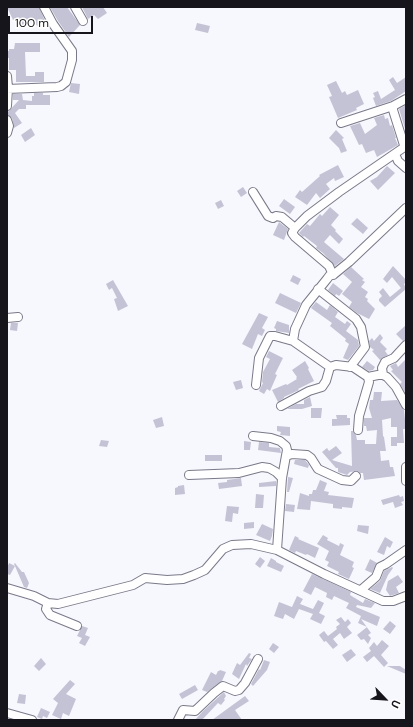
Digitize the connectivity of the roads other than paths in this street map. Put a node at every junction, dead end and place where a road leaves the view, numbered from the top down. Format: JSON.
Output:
{"nodes":[{"id":1,"x":44,"y":7,"type":"edge"},
{"id":2,"x":75,"y":7,"type":"edge"},
{"id":3,"x":83,"y":21,"type":"dead end"},
{"id":4,"x":7,"y":76,"type":"edge"},
{"id":5,"x":8,"y":89,"type":"edge"},
{"id":6,"x":406,"y":99,"type":"edge"},
{"id":7,"x":7,"y":106,"type":"edge"},
{"id":8,"x":393,"y":106,"type":"junction"},
{"id":9,"x":7,"y":120,"type":"edge"},
{"id":10,"x":341,"y":123,"type":"dead end"},
{"id":11,"x":7,"y":133,"type":"edge"},
{"id":12,"x":405,"y":144,"type":"edge"},
{"id":13,"x":395,"y":154,"type":"junction"},
{"id":14,"x":406,"y":168,"type":"edge"},
{"id":15,"x":253,"y":192,"type":"dead end"},
{"id":16,"x":406,"y":208,"type":"edge"},
{"id":17,"x":295,"y":228,"type":"junction"},
{"id":18,"x":333,"y":275,"type":"junction"},
{"id":19,"x":318,"y":289,"type":"junction"},
{"id":20,"x":18,"y":317,"type":"dead end"},
{"id":21,"x":7,"y":318,"type":"edge"},
{"id":22,"x":293,"y":341,"type":"junction"},
{"id":23,"x":406,"y":345,"type":"edge"},
{"id":24,"x":330,"y":366,"type":"junction"},
{"id":25,"x":350,"y":367,"type":"junction"},
{"id":26,"x":383,"y":375,"type":"junction"},
{"id":27,"x":368,"y":377,"type":"junction"},
{"id":28,"x":256,"y":385,"type":"dead end"},
{"id":29,"x":406,"y":405,"type":"edge"},
{"id":30,"x":281,"y":406,"type":"dead end"},
{"id":31,"x":358,"y":430,"type":"dead end"},
{"id":32,"x":253,"y":436,"type":"dead end"},
{"id":33,"x":286,"y":456,"type":"junction"},
{"id":34,"x":406,"y":467,"type":"edge"},
{"id":35,"x":189,"y":475,"type":"dead end"},
{"id":36,"x":356,"y":476,"type":"dead end"},
{"id":37,"x":282,"y":478,"type":"junction"},
{"id":38,"x":406,"y":481,"type":"edge"},
{"id":39,"x":277,"y":550,"type":"junction"},
{"id":40,"x":406,"y":550,"type":"edge"},
{"id":41,"x":7,"y":588,"type":"edge"},
{"id":42,"x":361,"y":590,"type":"junction"},
{"id":43,"x":406,"y":596,"type":"edge"},
{"id":44,"x":48,"y":603,"type":"junction"},
{"id":45,"x":76,"y":626,"type":"dead end"},
{"id":46,"x":258,"y":659,"type":"dead end"},
{"id":47,"x":7,"y":713,"type":"edge"},
{"id":48,"x":19,"y":718,"type":"edge"},
{"id":49,"x":32,"y":720,"type":"edge"},
{"id":50,"x":178,"y":720,"type":"edge"}],
"edges":[{"from":1,"to":5,"type":"street"},
{"from":2,"to":3,"type":"street"},
{"from":4,"to":5,"type":"street"},
{"from":5,"to":7,"type":"street"},
{"from":6,"to":8,"type":"street"},
{"from":8,"to":10,"type":"street"},
{"from":8,"to":12,"type":"street"},
{"from":9,"to":11,"type":"street"},
{"from":12,"to":13,"type":"street"},
{"from":13,"to":14,"type":"street"},
{"from":13,"to":17,"type":"street"},
{"from":15,"to":17,"type":"street"},
{"from":16,"to":18,"type":"street"},
{"from":17,"to":18,"type":"street"},
{"from":18,"to":19,"type":"street"},
{"from":19,"to":22,"type":"street"},
{"from":19,"to":25,"type":"street"},
{"from":20,"to":21,"type":"street"},
{"from":22,"to":24,"type":"street"},
{"from":22,"to":28,"type":"street"},
{"from":23,"to":26,"type":"street"},
{"from":24,"to":25,"type":"street"},
{"from":24,"to":30,"type":"street"},
{"from":25,"to":27,"type":"street"},
{"from":26,"to":27,"type":"street"},
{"from":26,"to":29,"type":"street"},
{"from":27,"to":31,"type":"street"},
{"from":32,"to":33,"type":"street"},
{"from":33,"to":36,"type":"street"},
{"from":33,"to":37,"type":"street"},
{"from":34,"to":38,"type":"street"},
{"from":35,"to":37,"type":"street"},
{"from":37,"to":39,"type":"street"},
{"from":39,"to":42,"type":"street"},
{"from":39,"to":44,"type":"street"},
{"from":40,"to":42,"type":"street"},
{"from":41,"to":44,"type":"street"},
{"from":42,"to":43,"type":"street"},
{"from":44,"to":45,"type":"street"},
{"from":46,"to":50,"type":"street"},
{"from":47,"to":48,"type":"street"},
{"from":48,"to":49,"type":"street"}]}
